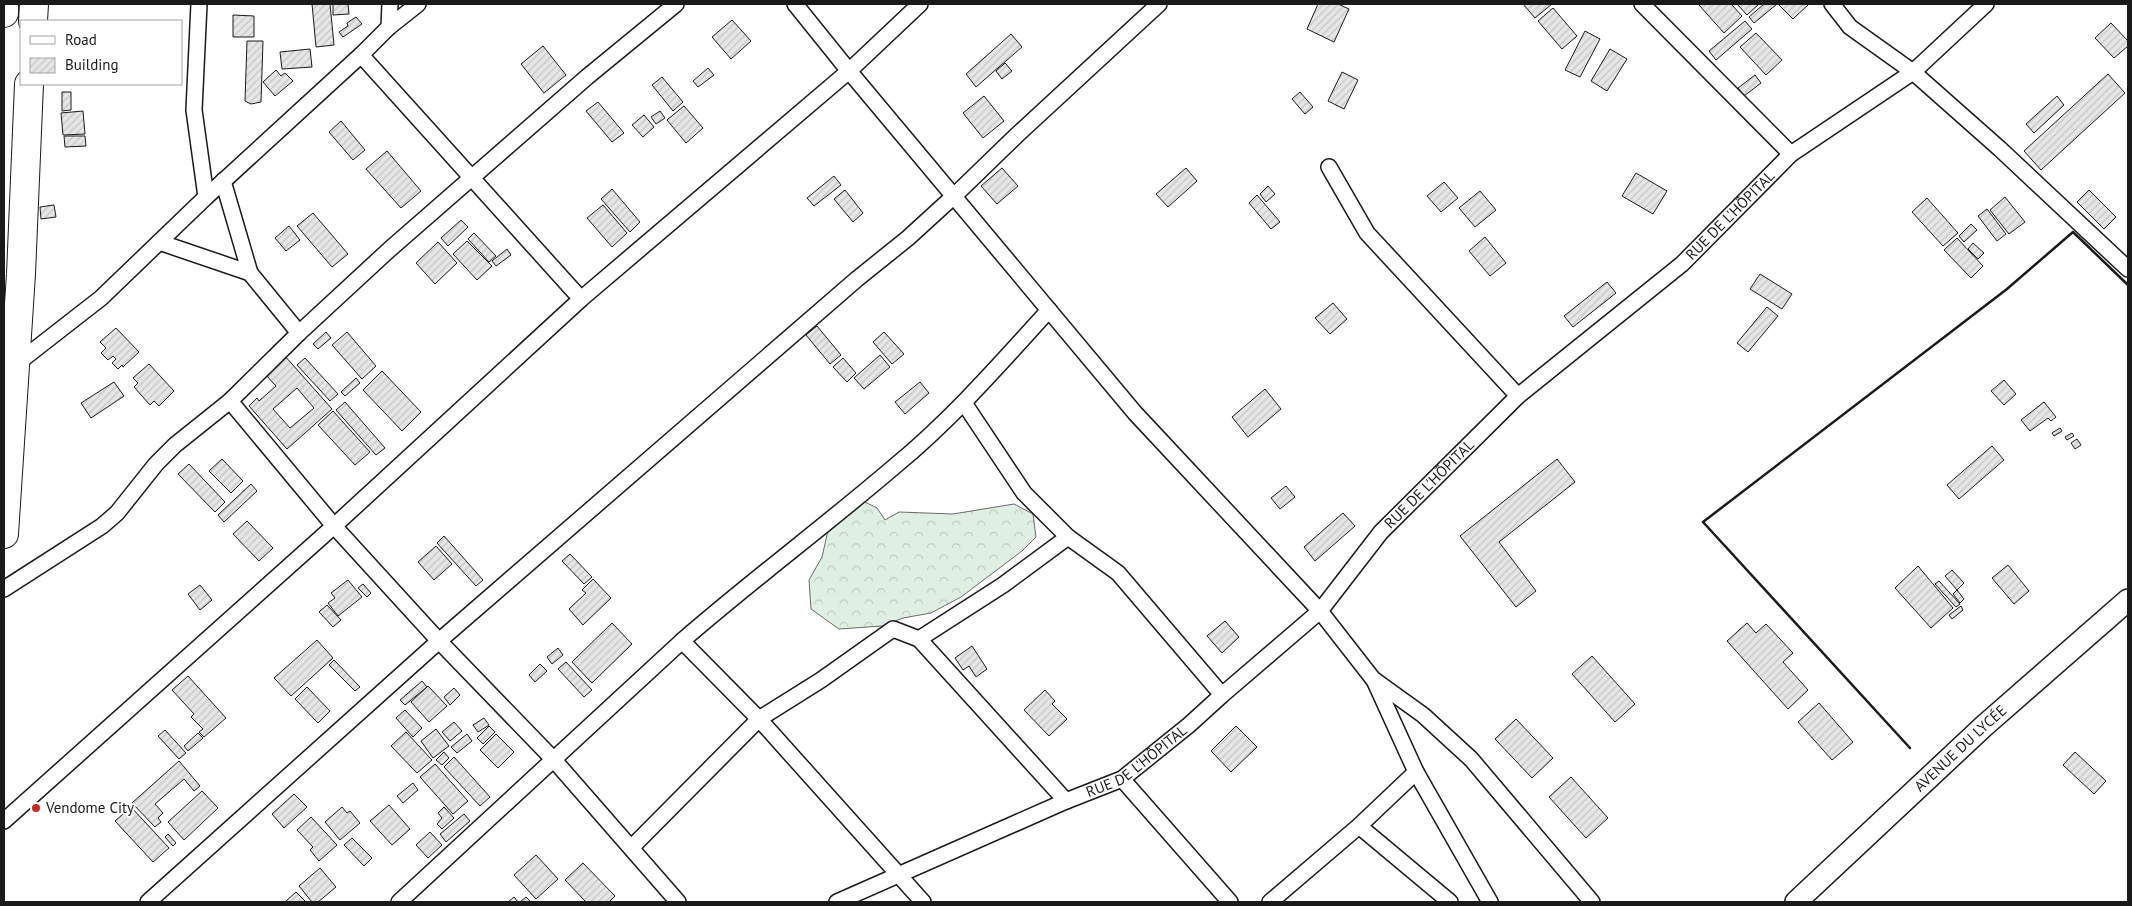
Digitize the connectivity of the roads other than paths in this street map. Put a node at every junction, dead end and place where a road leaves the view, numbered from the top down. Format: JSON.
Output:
{"nodes":[{"id":1,"x":4,"y":4,"type":"edge"},
{"id":2,"x":34,"y":4,"type":"edge"},
{"id":3,"x":199,"y":4,"type":"edge"},
{"id":4,"x":390,"y":4,"type":"edge"},
{"id":5,"x":418,"y":4,"type":"edge"},
{"id":6,"x":676,"y":4,"type":"edge"},
{"id":7,"x":795,"y":4,"type":"edge"},
{"id":8,"x":920,"y":4,"type":"edge"},
{"id":9,"x":1159,"y":4,"type":"edge"},
{"id":10,"x":1642,"y":4,"type":"edge"},
{"id":11,"x":1832,"y":4,"type":"edge"},
{"id":12,"x":1986,"y":4,"type":"edge"},
{"id":13,"x":4,"y":13,"type":"edge"},
{"id":14,"x":33,"y":20,"type":"edge"},
{"id":15,"x":389,"y":27,"type":"junction"},
{"id":16,"x":361,"y":55,"type":"junction"},
{"id":17,"x":849,"y":71,"type":"junction"},
{"id":18,"x":1913,"y":72,"type":"junction"},
{"id":19,"x":29,"y":85,"type":"edge"},
{"id":20,"x":1791,"y":154,"type":"junction"},
{"id":21,"x":1329,"y":167,"type":"dead end"},
{"id":22,"x":471,"y":179,"type":"junction"},
{"id":23,"x":223,"y":181,"type":"junction"},
{"id":24,"x":954,"y":196,"type":"junction"},
{"id":25,"x":206,"y":197,"type":"junction"},
{"id":26,"x":159,"y":242,"type":"junction"},
{"id":27,"x":2128,"y":269,"type":"edge"},
{"id":28,"x":250,"y":273,"type":"junction"},
{"id":29,"x":581,"y":300,"type":"junction"},
{"id":30,"x":1049,"y":310,"type":"junction"},
{"id":31,"x":299,"y":333,"type":"junction"},
{"id":32,"x":9,"y":367,"type":"edge"},
{"id":33,"x":1518,"y":396,"type":"junction"},
{"id":34,"x":230,"y":401,"type":"junction"},
{"id":35,"x":964,"y":403,"type":"junction"},
{"id":36,"x":334,"y":526,"type":"junction"},
{"id":37,"x":4,"y":534,"type":"edge"},
{"id":38,"x":1068,"y":537,"type":"junction"},
{"id":39,"x":4,"y":589,"type":"edge"},
{"id":40,"x":2128,"y":600,"type":"edge"},
{"id":41,"x":1320,"y":611,"type":"junction"},
{"id":42,"x":919,"y":639,"type":"junction"},
{"id":43,"x":439,"y":641,"type":"junction"},
{"id":44,"x":682,"y":642,"type":"junction"},
{"id":45,"x":1373,"y":678,"type":"junction"},
{"id":46,"x":1222,"y":695,"type":"junction"},
{"id":47,"x":759,"y":719,"type":"junction"},
{"id":48,"x":554,"y":760,"type":"junction"},
{"id":49,"x":1416,"y":772,"type":"junction"},
{"id":50,"x":1122,"y":779,"type":"junction"},
{"id":51,"x":1066,"y":801,"type":"junction"},
{"id":52,"x":4,"y":822,"type":"edge"},
{"id":53,"x":1359,"y":826,"type":"junction"},
{"id":54,"x":631,"y":848,"type":"junction"},
{"id":55,"x":897,"y":874,"type":"junction"},
{"id":56,"x":148,"y":902,"type":"edge"},
{"id":57,"x":399,"y":902,"type":"edge"},
{"id":58,"x":678,"y":902,"type":"edge"},
{"id":59,"x":837,"y":902,"type":"edge"},
{"id":60,"x":923,"y":902,"type":"edge"},
{"id":61,"x":1230,"y":902,"type":"edge"},
{"id":62,"x":1270,"y":902,"type":"edge"},
{"id":63,"x":1450,"y":902,"type":"edge"},
{"id":64,"x":1490,"y":902,"type":"edge"},
{"id":65,"x":1592,"y":902,"type":"edge"},
{"id":66,"x":1796,"y":902,"type":"edge"}],
"edges":[{"from":1,"to":13,"type":"highway"},
{"from":2,"to":14,"type":"highway"},
{"from":3,"to":25,"type":"street"},
{"from":4,"to":15,"type":"street"},
{"from":5,"to":15,"type":"street"},
{"from":6,"to":22,"type":"street"},
{"from":7,"to":17,"type":"street"},
{"from":8,"to":17,"type":"street"},
{"from":9,"to":24,"type":"street"},
{"from":10,"to":20,"type":"street"},
{"from":11,"to":18,"type":"street"},
{"from":12,"to":18,"type":"street","name":"RUE DE L'HÔPITAL"},
{"from":15,"to":16,"type":"street"},
{"from":16,"to":22,"type":"street"},
{"from":16,"to":23,"type":"street"},
{"from":17,"to":24,"type":"street"},
{"from":17,"to":29,"type":"street"},
{"from":18,"to":20,"type":"street","name":"RUE DE L'HÔPITAL"},
{"from":18,"to":27,"type":"street"},
{"from":19,"to":32,"type":"highway"},
{"from":20,"to":33,"type":"street","name":"RUE DE L'HÔPITAL"},
{"from":21,"to":33,"type":"street"},
{"from":22,"to":29,"type":"street"},
{"from":22,"to":31,"type":"street"},
{"from":23,"to":25,"type":"street"},
{"from":23,"to":28,"type":"street"},
{"from":24,"to":30,"type":"street"},
{"from":24,"to":43,"type":"street"},
{"from":25,"to":26,"type":"street"},
{"from":26,"to":28,"type":"street"},
{"from":26,"to":32,"type":"street"},
{"from":28,"to":31,"type":"street"},
{"from":29,"to":36,"type":"street"},
{"from":30,"to":35,"type":"street"},
{"from":30,"to":41,"type":"street"},
{"from":31,"to":34,"type":"street"},
{"from":32,"to":37,"type":"highway"},
{"from":33,"to":41,"type":"street","name":"RUE DE L'HÔPITAL"},
{"from":34,"to":36,"type":"street"},
{"from":34,"to":39,"type":"street"},
{"from":35,"to":38,"type":"street"},
{"from":35,"to":44,"type":"street"},
{"from":36,"to":43,"type":"street"},
{"from":36,"to":52,"type":"street"},
{"from":38,"to":42,"type":"street"},
{"from":38,"to":46,"type":"street"},
{"from":40,"to":66,"type":"main road","name":"AVENUE DU LYCÉE"},
{"from":41,"to":45,"type":"street"},
{"from":41,"to":46,"type":"street","name":"RUE DE L'HÔPITAL"},
{"from":42,"to":47,"type":"street"},
{"from":42,"to":51,"type":"street"},
{"from":43,"to":48,"type":"street"},
{"from":43,"to":56,"type":"street"},
{"from":44,"to":47,"type":"street"},
{"from":44,"to":48,"type":"street"},
{"from":45,"to":49,"type":"street"},
{"from":45,"to":65,"type":"street"},
{"from":46,"to":50,"type":"street","name":"RUE DE L'HÔPITAL"},
{"from":47,"to":54,"type":"street"},
{"from":47,"to":55,"type":"street"},
{"from":48,"to":54,"type":"street"},
{"from":48,"to":57,"type":"street"},
{"from":49,"to":53,"type":"street"},
{"from":49,"to":64,"type":"street"},
{"from":50,"to":51,"type":"street","name":"RUE DE L'HÔPITAL"},
{"from":50,"to":61,"type":"street"},
{"from":51,"to":55,"type":"street","name":"RUE DE L'HÔPITAL"},
{"from":53,"to":62,"type":"street"},
{"from":53,"to":63,"type":"street"},
{"from":54,"to":58,"type":"street"},
{"from":55,"to":59,"type":"street","name":"RUE DE L'HÔPITAL"},
{"from":55,"to":60,"type":"street"}]}
